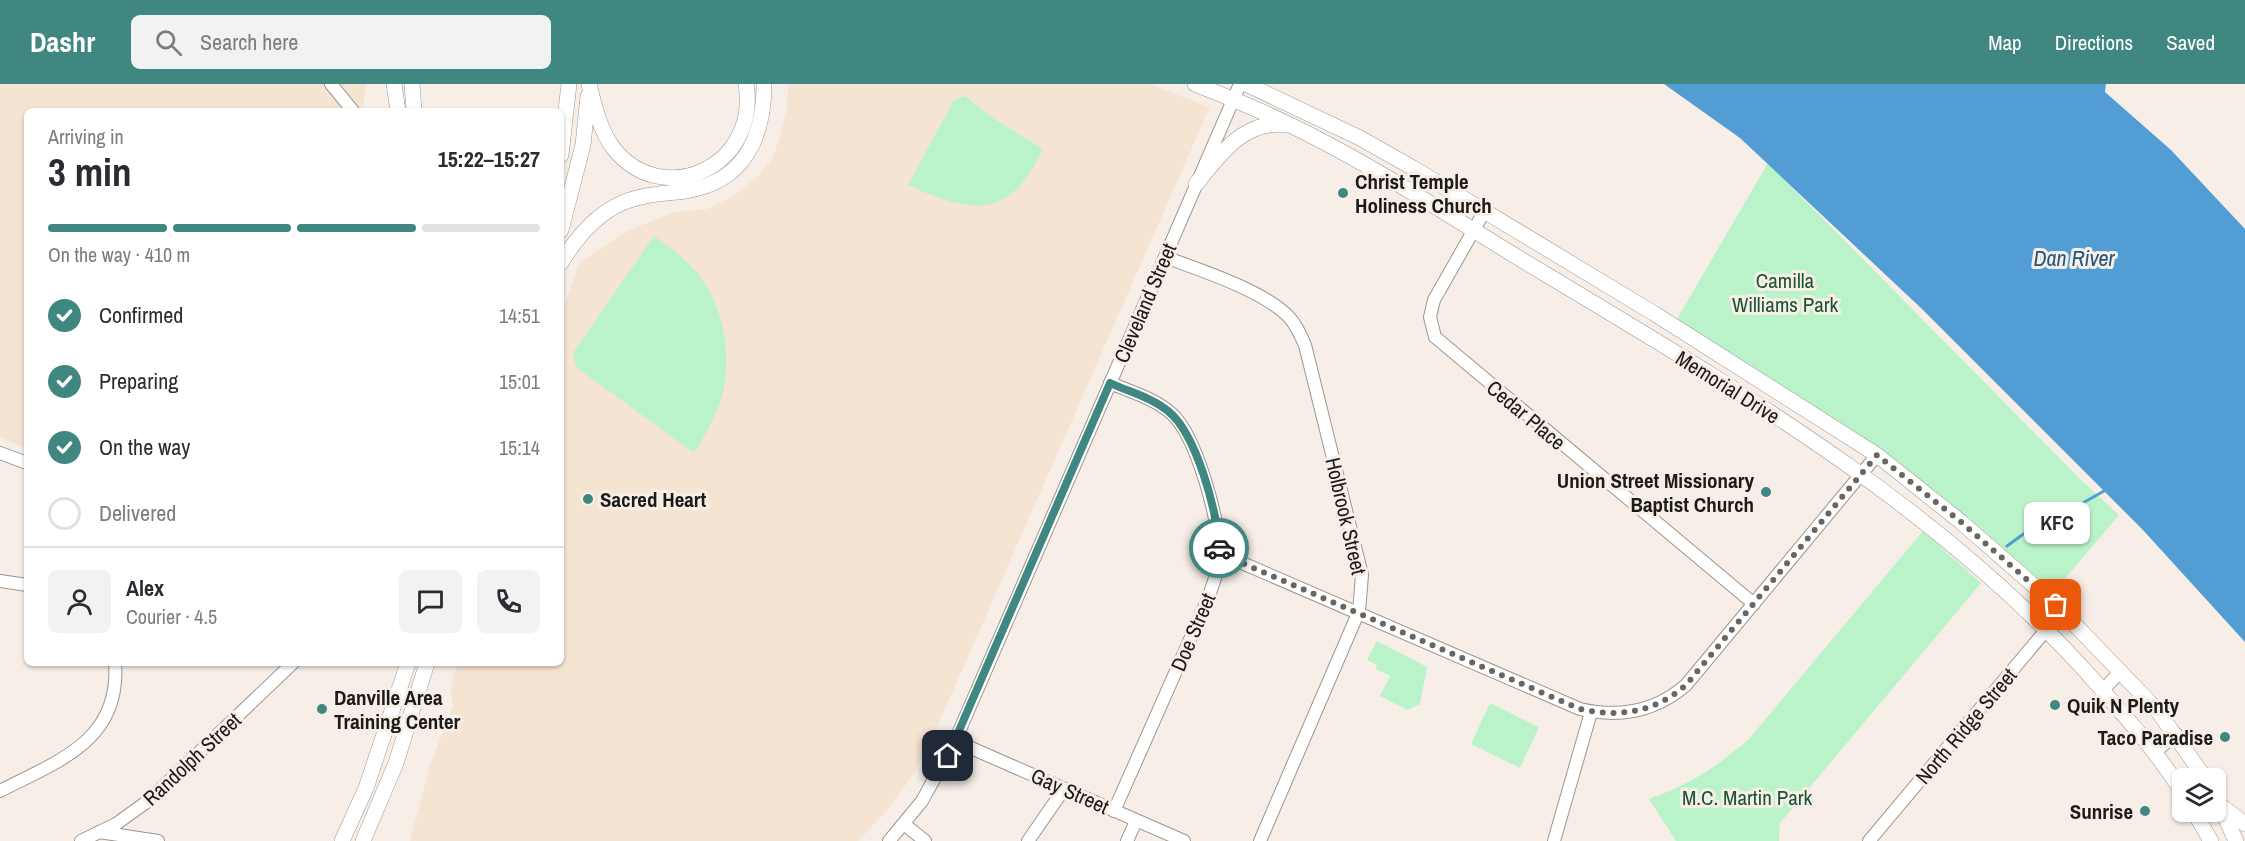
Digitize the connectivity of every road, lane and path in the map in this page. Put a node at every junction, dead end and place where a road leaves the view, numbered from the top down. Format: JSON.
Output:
{"nodes":[{"id":1,"x":331,"y":84,"type":"edge"},
{"id":2,"x":394,"y":84,"type":"edge"},
{"id":3,"x":412,"y":84,"type":"edge"},
{"id":4,"x":567,"y":84,"type":"edge"},
{"id":5,"x":589,"y":84,"type":"edge"},
{"id":6,"x":747,"y":84,"type":"edge"},
{"id":7,"x":764,"y":84,"type":"edge"},
{"id":8,"x":1195,"y":84,"type":"edge"},
{"id":9,"x":1240,"y":84,"type":"edge"},
{"id":10,"x":1246,"y":84,"type":"edge"},
{"id":11,"x":1233,"y":100,"type":"junction"},
{"id":12,"x":351,"y":108,"type":"edge"},
{"id":13,"x":398,"y":108,"type":"edge"},
{"id":14,"x":414,"y":108,"type":"edge"},
{"id":15,"x":556,"y":108,"type":"edge"},
{"id":16,"x":564,"y":120,"type":"edge"},
{"id":17,"x":1293,"y":126,"type":"junction"},
{"id":18,"x":1196,"y":184,"type":"junction"},
{"id":19,"x":1484,"y":212,"type":"junction"},
{"id":20,"x":564,"y":218,"type":"edge"},
{"id":21,"x":1474,"y":232,"type":"junction"},
{"id":22,"x":1165,"y":257,"type":"junction"},
{"id":23,"x":564,"y":259,"type":"edge"},
{"id":24,"x":1110,"y":383,"type":"junction"},
{"id":25,"x":0,"y":453,"type":"edge"},
{"id":26,"x":1877,"y":455,"type":"junction"},
{"id":27,"x":24,"y":462,"type":"edge"},
{"id":28,"x":1862,"y":473,"type":"junction"},
{"id":29,"x":1219,"y":553,"type":"junction"},
{"id":30,"x":0,"y":581,"type":"edge"},
{"id":31,"x":24,"y":585,"type":"edge"},
{"id":32,"x":1754,"y":604,"type":"junction"},
{"id":33,"x":2062,"y":611,"type":"junction"},
{"id":34,"x":1359,"y":612,"type":"junction"},
{"id":35,"x":2047,"y":629,"type":"junction"},
{"id":36,"x":115,"y":666,"type":"edge"},
{"id":37,"x":290,"y":666,"type":"edge"},
{"id":38,"x":407,"y":666,"type":"edge"},
{"id":39,"x":426,"y":666,"type":"edge"},
{"id":40,"x":2121,"y":671,"type":"junction"},
{"id":41,"x":2103,"y":690,"type":"junction"},
{"id":42,"x":1592,"y":712,"type":"junction"},
{"id":43,"x":2176,"y":734,"type":"junction"},
{"id":44,"x":955,"y":741,"type":"junction"},
{"id":45,"x":2155,"y":752,"type":"junction"},
{"id":46,"x":2198,"y":768,"type":"edge"},
{"id":47,"x":2172,"y":777,"type":"edge"},
{"id":48,"x":1064,"y":789,"type":"junction"},
{"id":49,"x":0,"y":791,"type":"edge"},
{"id":50,"x":2226,"y":808,"type":"edge"},
{"id":51,"x":1114,"y":811,"type":"junction"},
{"id":52,"x":2226,"y":819,"type":"edge"},
{"id":53,"x":1136,"y":821,"type":"junction"},
{"id":54,"x":2200,"y":822,"type":"edge"},
{"id":55,"x":904,"y":824,"type":"junction"},
{"id":56,"x":2245,"y":824,"type":"edge"},
{"id":57,"x":99,"y":832,"type":"junction"},
{"id":58,"x":81,"y":841,"type":"edge"},
{"id":59,"x":158,"y":841,"type":"edge"},
{"id":60,"x":342,"y":841,"type":"edge"},
{"id":61,"x":363,"y":841,"type":"edge"},
{"id":62,"x":889,"y":841,"type":"edge"},
{"id":63,"x":924,"y":841,"type":"edge"},
{"id":64,"x":1028,"y":841,"type":"edge"},
{"id":65,"x":1127,"y":841,"type":"edge"},
{"id":66,"x":1184,"y":841,"type":"edge"},
{"id":67,"x":1260,"y":841,"type":"edge"},
{"id":68,"x":1554,"y":841,"type":"edge"},
{"id":69,"x":1869,"y":841,"type":"edge"},
{"id":70,"x":2211,"y":841,"type":"edge"},
{"id":71,"x":2236,"y":841,"type":"edge"}],
"edges":[{"from":1,"to":12,"type":"street"},
{"from":2,"to":13,"type":"main road"},
{"from":3,"to":14,"type":"main road"},
{"from":4,"to":15,"type":"main road"},
{"from":4,"to":16,"type":"main road"},
{"from":5,"to":6,"type":"main road"},
{"from":5,"to":20,"type":"main road"},
{"from":7,"to":23,"type":"main road"},
{"from":8,"to":11,"type":"main road","name":"Memorial Drive"},
{"from":9,"to":11,"type":"street","name":"Cleveland Street"},
{"from":10,"to":19,"type":"main road","name":"Memorial Drive"},
{"from":11,"to":17,"type":"main road","name":"Memorial Drive"},
{"from":11,"to":18,"type":"street","name":"Cleveland Street"},
{"from":17,"to":18,"type":"main road"},
{"from":17,"to":21,"type":"main road","name":"Memorial Drive"},
{"from":18,"to":22,"type":"street","name":"Cleveland Street"},
{"from":19,"to":21,"type":"street","name":"Cedar Place"},
{"from":19,"to":26,"type":"main road","name":"Memorial Drive"},
{"from":21,"to":28,"type":"main road","name":"Memorial Drive"},
{"from":21,"to":32,"type":"street","name":"Cedar Place"},
{"from":22,"to":24,"type":"street","name":"Cleveland Street"},
{"from":22,"to":34,"type":"street","name":"Holbrook Street"},
{"from":24,"to":29,"type":"street","name":"Doe Street"},
{"from":24,"to":44,"type":"street","name":"Cleveland Street"},
{"from":25,"to":27,"type":"street"},
{"from":26,"to":28,"type":"street"},
{"from":26,"to":33,"type":"main road","name":"Memorial Drive"},
{"from":28,"to":32,"type":"street"},
{"from":28,"to":35,"type":"main road","name":"Memorial Drive"},
{"from":29,"to":34,"type":"street"},
{"from":29,"to":51,"type":"street","name":"Doe Street"},
{"from":30,"to":31,"type":"street"},
{"from":32,"to":42,"type":"street"},
{"from":33,"to":35,"type":"street","name":"North Ridge Street"},
{"from":33,"to":40,"type":"main road","name":"Memorial Drive"},
{"from":34,"to":42,"type":"street"},
{"from":34,"to":67,"type":"street","name":"Holbrook Street"},
{"from":35,"to":41,"type":"main road","name":"Memorial Drive"},
{"from":35,"to":69,"type":"street","name":"North Ridge Street"},
{"from":36,"to":49,"type":"street"},
{"from":37,"to":57,"type":"street","name":"Randolph Street"},
{"from":38,"to":60,"type":"main road"},
{"from":39,"to":61,"type":"main road"},
{"from":40,"to":41,"type":"street"},
{"from":40,"to":43,"type":"main road","name":"Memorial Drive"},
{"from":41,"to":45,"type":"main road","name":"Memorial Drive"},
{"from":42,"to":68,"type":"street"},
{"from":43,"to":45,"type":"street"},
{"from":43,"to":46,"type":"main road","name":"Memorial Drive"},
{"from":44,"to":48,"type":"street","name":"Gay Street"},
{"from":44,"to":55,"type":"street","name":"Cleveland Street"},
{"from":45,"to":47,"type":"main road","name":"Memorial Drive"},
{"from":48,"to":51,"type":"street","name":"Gay Street"},
{"from":48,"to":64,"type":"street"},
{"from":50,"to":56,"type":"main road"},
{"from":51,"to":53,"type":"street","name":"Gay Street"},
{"from":52,"to":71,"type":"main road"},
{"from":53,"to":65,"type":"street"},
{"from":53,"to":66,"type":"street","name":"Gay Street"},
{"from":54,"to":70,"type":"main road"},
{"from":55,"to":62,"type":"street","name":"Cleveland Street"},
{"from":55,"to":63,"type":"street"},
{"from":57,"to":58,"type":"street","name":"Randolph Street"},
{"from":57,"to":59,"type":"street"}]}
